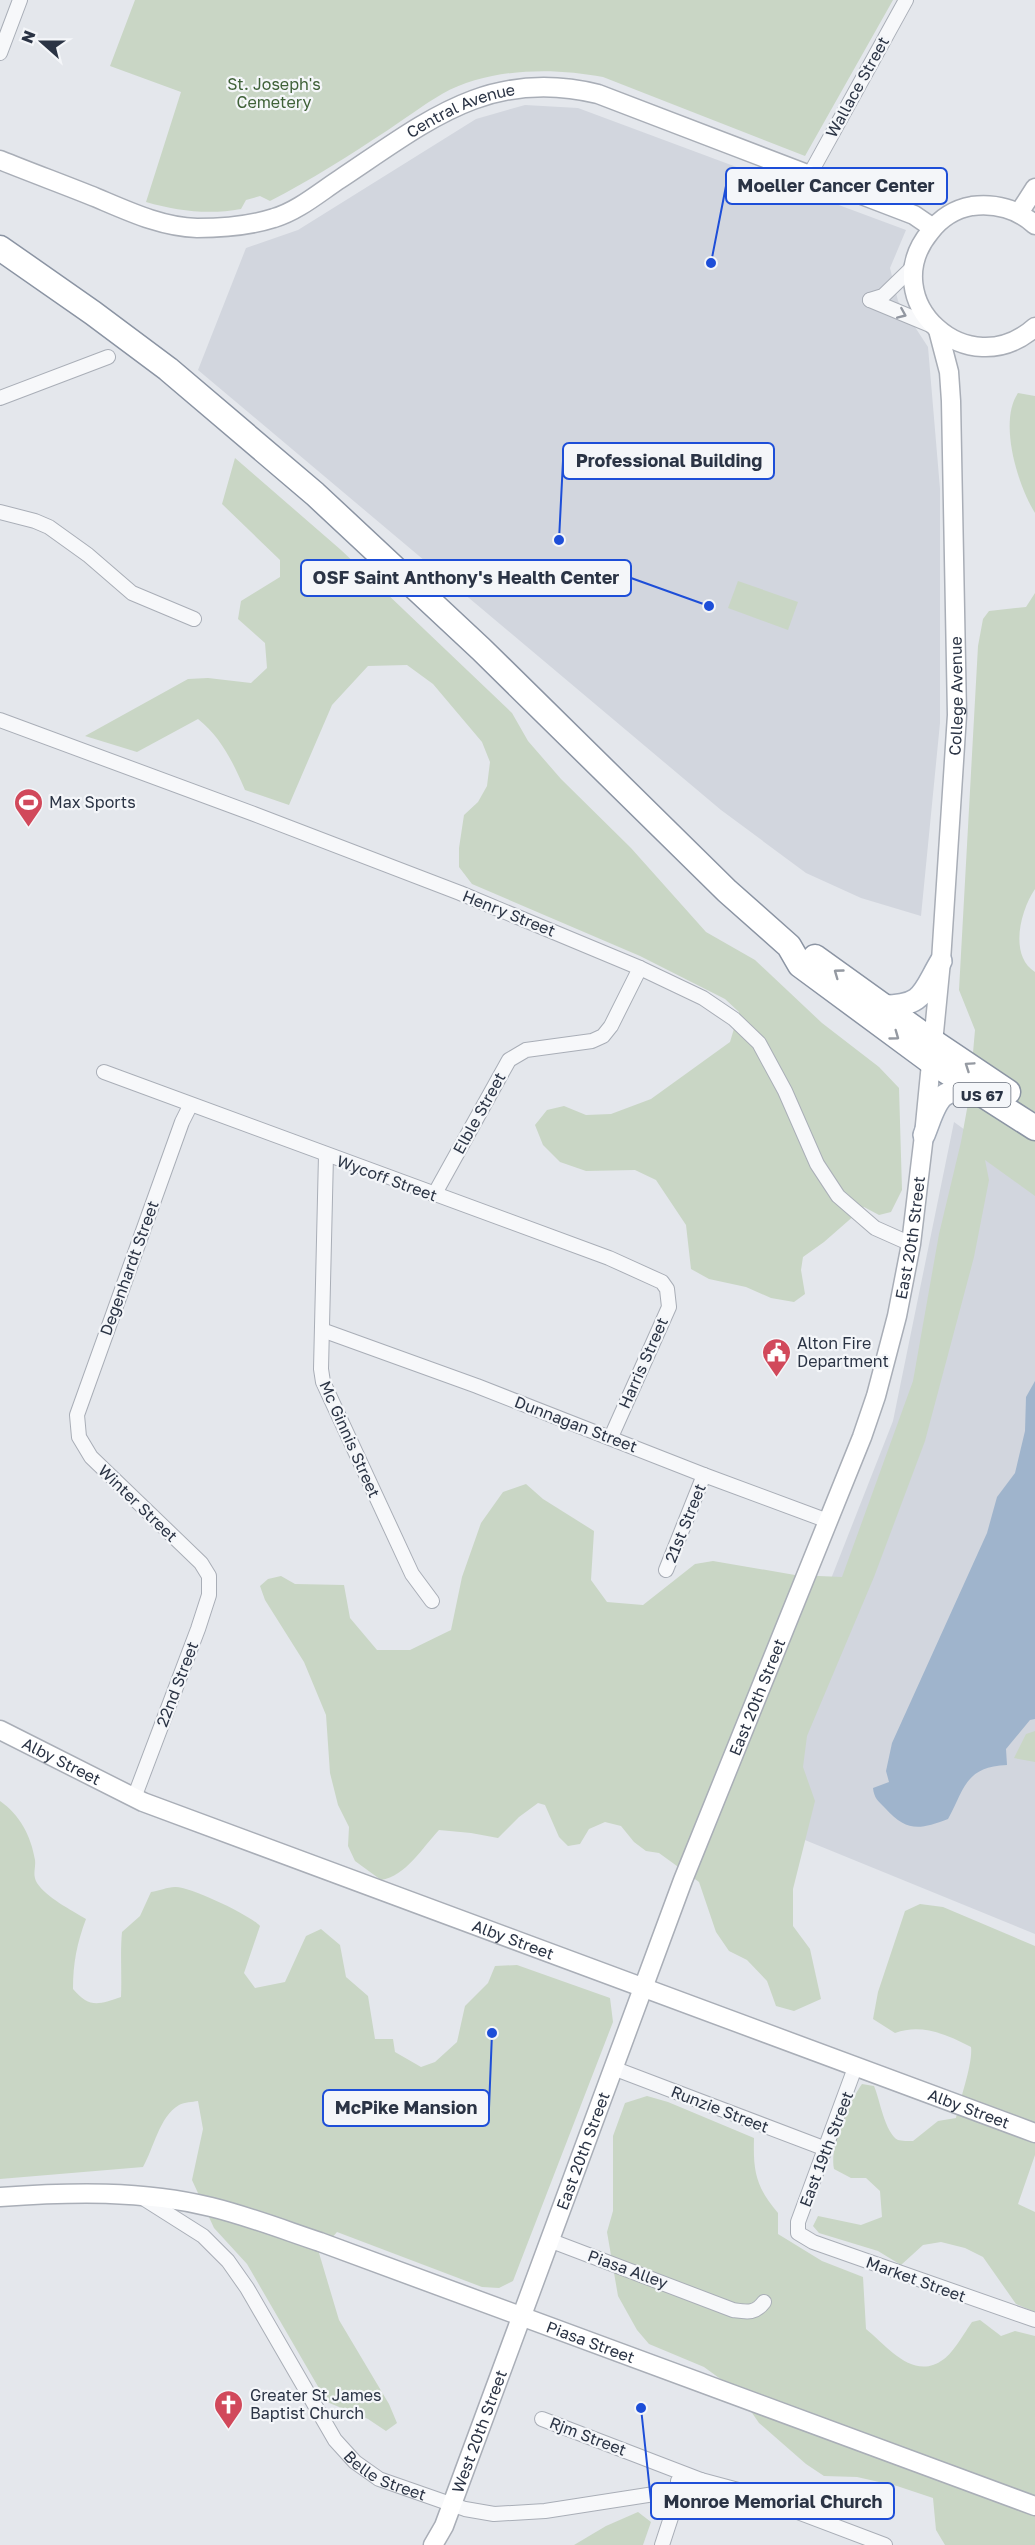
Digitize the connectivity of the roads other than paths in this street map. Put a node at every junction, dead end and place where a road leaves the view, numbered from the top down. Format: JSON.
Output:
{"nodes":[{"id":1,"x":20,"y":0,"type":"edge"},
{"id":2,"x":906,"y":0,"type":"edge"},
{"id":3,"x":0,"y":53,"type":"edge"},
{"id":4,"x":0,"y":160,"type":"edge"},
{"id":5,"x":810,"y":174,"type":"junction"},
{"id":6,"x":1035,"y":188,"type":"edge"},
{"id":7,"x":1019,"y":213,"type":"junction"},
{"id":8,"x":1035,"y":225,"type":"edge"},
{"id":9,"x":933,"y":228,"type":"junction"},
{"id":10,"x":0,"y":248,"type":"edge"},
{"id":11,"x":915,"y":265,"type":"junction"},
{"id":12,"x":1035,"y":327,"type":"edge"},
{"id":13,"x":936,"y":329,"type":"junction"},
{"id":14,"x":974,"y":347,"type":"junction"},
{"id":15,"x":108,"y":357,"type":"dead end"},
{"id":16,"x":949,"y":372,"type":"junction"},
{"id":17,"x":0,"y":398,"type":"edge"},
{"id":18,"x":0,"y":512,"type":"edge"},
{"id":19,"x":194,"y":620,"type":"dead end"},
{"id":20,"x":0,"y":720,"type":"edge"},
{"id":21,"x":789,"y":946,"type":"junction"},
{"id":22,"x":941,"y":961,"type":"junction"},
{"id":23,"x":640,"y":968,"type":"junction"},
{"id":24,"x":884,"y":1006,"type":"junction"},
{"id":25,"x":931,"y":1051,"type":"junction"},
{"id":26,"x":104,"y":1072,"type":"dead end"},
{"id":27,"x":979,"y":1092,"type":"junction"},
{"id":28,"x":190,"y":1106,"type":"junction"},
{"id":29,"x":1035,"y":1111,"type":"edge"},
{"id":30,"x":1035,"y":1128,"type":"edge"},
{"id":31,"x":924,"y":1134,"type":"junction"},
{"id":32,"x":326,"y":1155,"type":"junction"},
{"id":33,"x":434,"y":1195,"type":"junction"},
{"id":34,"x":910,"y":1244,"type":"junction"},
{"id":35,"x":667,"y":1289,"type":"joint"},
{"id":36,"x":322,"y":1330,"type":"junction"},
{"id":37,"x":77,"y":1432,"type":"joint"},
{"id":38,"x":611,"y":1437,"type":"junction"},
{"id":39,"x":704,"y":1475,"type":"junction"},
{"id":40,"x":828,"y":1521,"type":"junction"},
{"id":41,"x":205,"y":1568,"type":"joint"},
{"id":42,"x":666,"y":1570,"type":"dead end"},
{"id":43,"x":432,"y":1601,"type":"dead end"},
{"id":44,"x":0,"y":1730,"type":"edge"},
{"id":45,"x":134,"y":1798,"type":"junction"},
{"id":46,"x":643,"y":1986,"type":"junction"},
{"id":47,"x":856,"y":2065,"type":"junction"},
{"id":48,"x":613,"y":2068,"type":"junction"},
{"id":49,"x":1035,"y":2133,"type":"edge"},
{"id":50,"x":826,"y":2149,"type":"junction"},
{"id":51,"x":0,"y":2196,"type":"edge"},
{"id":52,"x":141,"y":2196,"type":"junction"},
{"id":53,"x":798,"y":2233,"type":"joint"},
{"id":54,"x":549,"y":2240,"type":"junction"},
{"id":55,"x":764,"y":2302,"type":"dead end"},
{"id":56,"x":521,"y":2317,"type":"junction"},
{"id":57,"x":1035,"y":2320,"type":"edge"},
{"id":58,"x":542,"y":2419,"type":"dead end"},
{"id":59,"x":675,"y":2469,"type":"junction"},
{"id":60,"x":701,"y":2480,"type":"junction"},
{"id":61,"x":680,"y":2490,"type":"junction"},
{"id":62,"x":451,"y":2504,"type":"junction"},
{"id":63,"x":1035,"y":2506,"type":"edge"},
{"id":64,"x":434,"y":2545,"type":"edge"},
{"id":65,"x":662,"y":2545,"type":"edge"},
{"id":66,"x":885,"y":2545,"type":"edge"}],
"edges":[{"from":1,"to":3,"type":"street"},
{"from":2,"to":5,"type":"street","name":"Wallace Street"},
{"from":4,"to":5,"type":"street","name":"Central Avenue"},
{"from":5,"to":9,"type":"street","name":"Central Avenue"},
{"from":6,"to":7,"type":"street"},
{"from":7,"to":8,"type":"street"},
{"from":7,"to":9,"type":"street"},
{"from":9,"to":11,"type":"street"},
{"from":10,"to":21,"type":"highway","number":"US 67"},
{"from":11,"to":13,"type":"street"},
{"from":11,"to":13,"type":"street","one_way":true},
{"from":12,"to":14,"type":"street"},
{"from":13,"to":14,"type":"street"},
{"from":13,"to":16,"type":"street","name":"College Avenue"},
{"from":14,"to":16,"type":"street"},
{"from":15,"to":17,"type":"street"},
{"from":16,"to":22,"type":"street","name":"College Avenue"},
{"from":18,"to":19,"type":"street"},
{"from":20,"to":23,"type":"street","name":"Henry Street"},
{"from":24,"to":21,"type":"highway","number":"US 67","one_way":true},
{"from":21,"to":25,"type":"highway","number":"US 67","one_way":true},
{"from":22,"to":24,"type":"main road"},
{"from":22,"to":25,"type":"street","name":"College Avenue"},
{"from":23,"to":33,"type":"street","name":"Elble Street"},
{"from":23,"to":34,"type":"street","name":"Henry Street"},
{"from":24,"to":25,"type":"highway","number":"US 67"},
{"from":25,"to":27,"type":"highway","number":"US 67"},
{"from":29,"to":25,"type":"highway","number":"US 67","one_way":true},
{"from":25,"to":31,"type":"street","name":"East 20th Street"},
{"from":26,"to":28,"type":"street","name":"Wycoff Street"},
{"from":27,"to":30,"type":"highway","number":"US 67"},
{"from":27,"to":31,"type":"main road"},
{"from":28,"to":32,"type":"street","name":"Wycoff Street"},
{"from":28,"to":37,"type":"street","name":"Degenhardt Street"},
{"from":31,"to":34,"type":"street","name":"East 20th Street"},
{"from":32,"to":33,"type":"street","name":"Wycoff Street"},
{"from":32,"to":36,"type":"street","name":"Mc Ginnis Street"},
{"from":33,"to":35,"type":"street","name":"Wycoff Street"},
{"from":34,"to":40,"type":"street","name":"East 20th Street"},
{"from":35,"to":38,"type":"street","name":"Harris Street"},
{"from":36,"to":38,"type":"street","name":"Dunnagan Street"},
{"from":36,"to":43,"type":"street","name":"Mc Ginnis Street"},
{"from":37,"to":41,"type":"street","name":"Winter Street"},
{"from":38,"to":39,"type":"street","name":"Dunnagan Street"},
{"from":39,"to":40,"type":"street","name":"Dunnagan Street"},
{"from":39,"to":42,"type":"street","name":"21st Street"},
{"from":40,"to":46,"type":"street","name":"East 20th Street"},
{"from":41,"to":45,"type":"street","name":"22nd Street"},
{"from":44,"to":45,"type":"street","name":"Alby Street"},
{"from":45,"to":46,"type":"street","name":"Alby Street"},
{"from":46,"to":47,"type":"street","name":"Alby Street"},
{"from":46,"to":48,"type":"street","name":"East 20th Street"},
{"from":47,"to":49,"type":"street","name":"Alby Street"},
{"from":47,"to":50,"type":"street","name":"East 19th Street"},
{"from":48,"to":50,"type":"street","name":"Runzie Street"},
{"from":48,"to":54,"type":"street","name":"East 20th Street"},
{"from":50,"to":53,"type":"street","name":"East 19th Street"},
{"from":51,"to":52,"type":"street"},
{"from":52,"to":56,"type":"street","name":"Piasa Street"},
{"from":52,"to":62,"type":"street","name":"Belle Street"},
{"from":53,"to":57,"type":"street","name":"Market Street"},
{"from":54,"to":55,"type":"street","name":"Piasa Alley"},
{"from":54,"to":56,"type":"street","name":"East 20th Street"},
{"from":56,"to":62,"type":"street","name":"West 20th Street"},
{"from":56,"to":63,"type":"street","name":"Piasa Street"},
{"from":58,"to":59,"type":"street","name":"Rjm Street"},
{"from":59,"to":60,"type":"street","name":"Rjm Street"},
{"from":59,"to":61,"type":"street"},
{"from":60,"to":61,"type":"street","name":"Belle Street"},
{"from":60,"to":66,"type":"street"},
{"from":61,"to":62,"type":"street","name":"Belle Street"},
{"from":61,"to":65,"type":"street"},
{"from":62,"to":64,"type":"street","name":"West 20th Street"}]}
